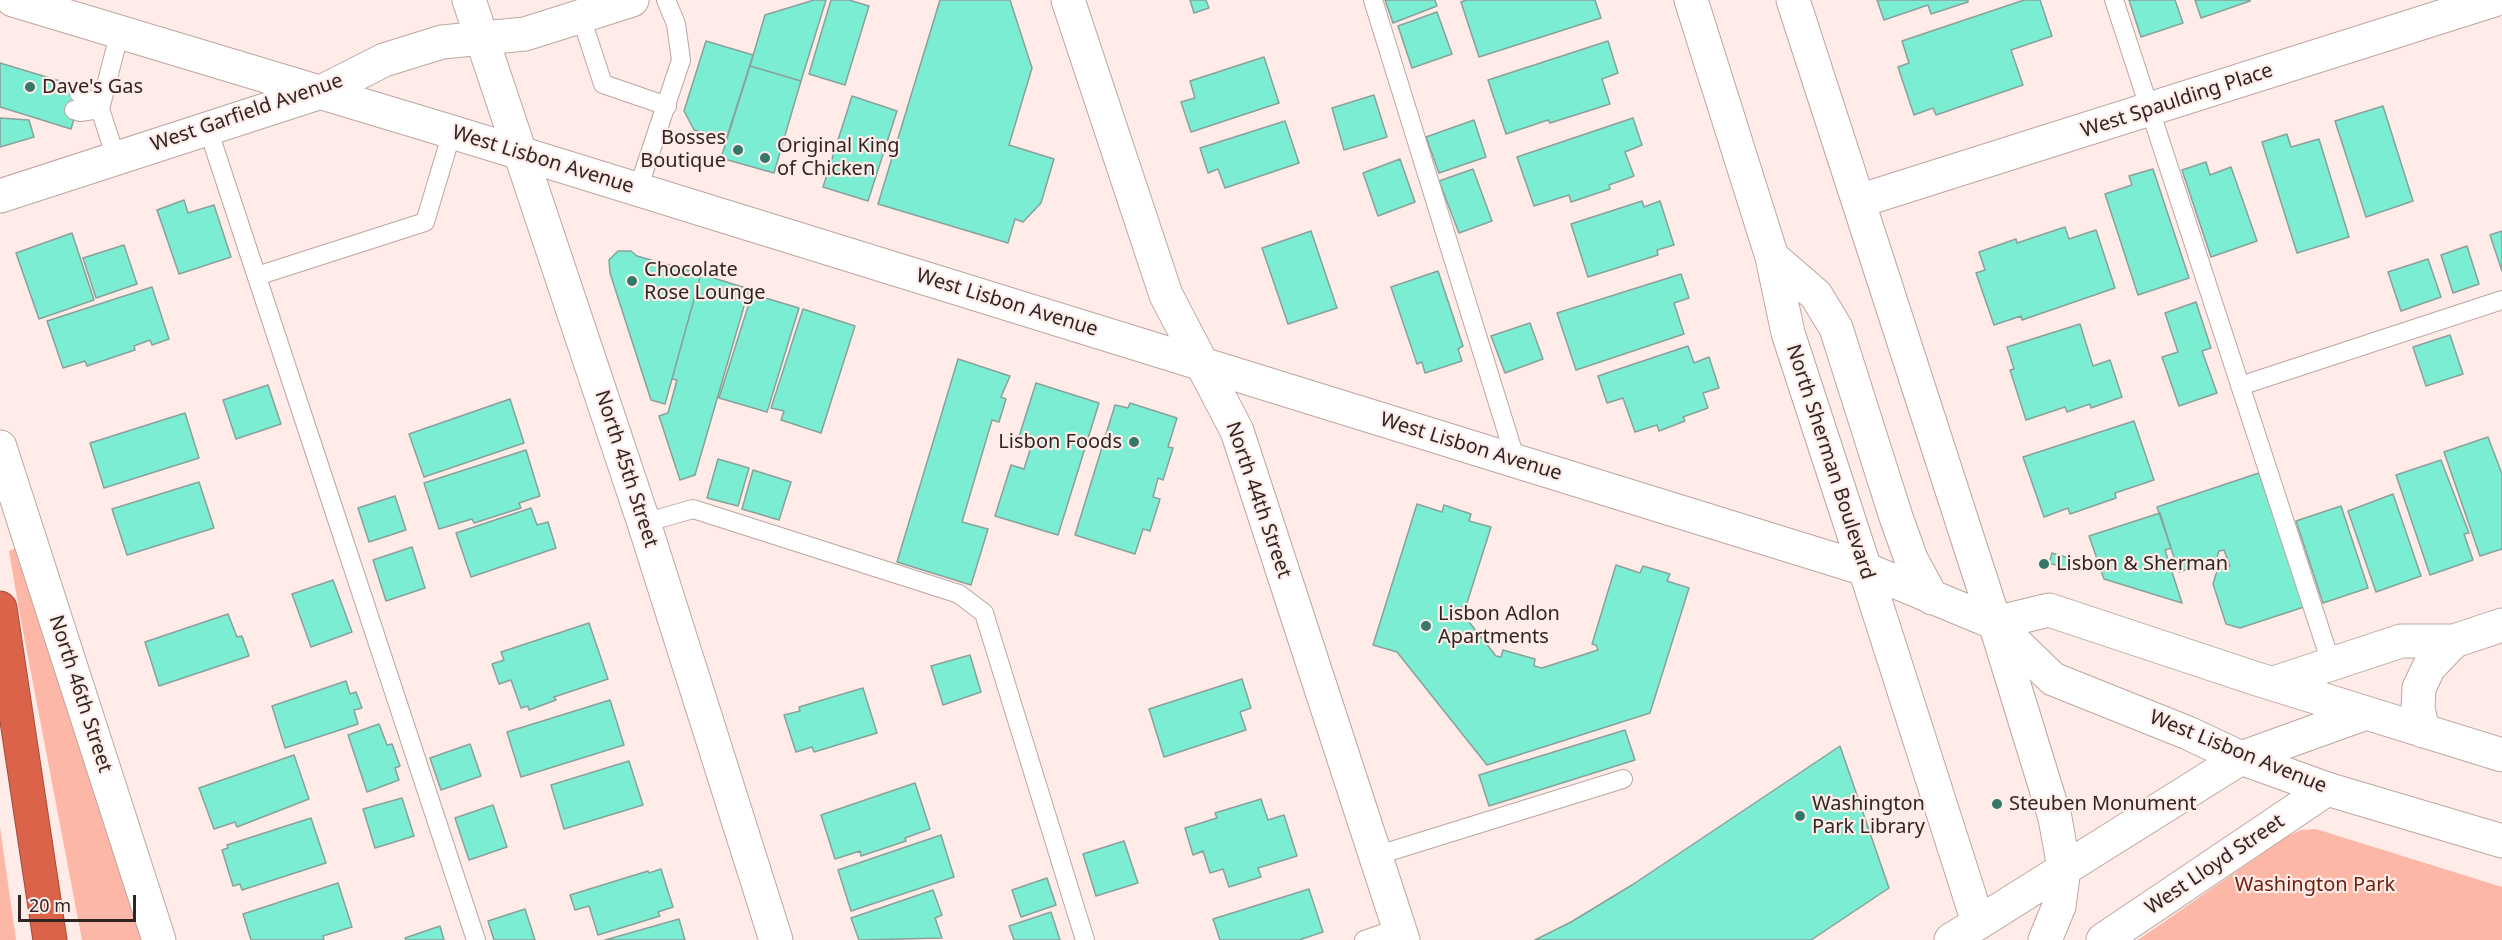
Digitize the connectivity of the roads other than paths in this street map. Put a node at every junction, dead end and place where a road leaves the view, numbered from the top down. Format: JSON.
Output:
{"nodes":[{"id":1,"x":13,"y":0,"type":"edge"},
{"id":2,"x":469,"y":0,"type":"edge"},
{"id":3,"x":632,"y":0,"type":"edge"},
{"id":4,"x":666,"y":0,"type":"edge"},
{"id":5,"x":1068,"y":0,"type":"edge"},
{"id":6,"x":1373,"y":0,"type":"edge"},
{"id":7,"x":1691,"y":0,"type":"edge"},
{"id":8,"x":1793,"y":0,"type":"edge"},
{"id":9,"x":2114,"y":0,"type":"edge"},
{"id":10,"x":2494,"y":0,"type":"edge"},
{"id":11,"x":581,"y":17,"type":"junction"},
{"id":12,"x":120,"y":32,"type":"junction"},
{"id":13,"x":481,"y":38,"type":"junction"},
{"id":14,"x":321,"y":92,"type":"junction"},
{"id":15,"x":77,"y":102,"type":"dead end"},
{"id":16,"x":667,"y":106,"type":"junction"},
{"id":17,"x":100,"y":109,"type":"junction"},
{"id":18,"x":2149,"y":110,"type":"junction"},
{"id":19,"x":208,"y":129,"type":"junction"},
{"id":20,"x":452,"y":132,"type":"junction"},
{"id":21,"x":520,"y":153,"type":"junction"},
{"id":22,"x":116,"y":158,"type":"junction"},
{"id":23,"x":638,"y":189,"type":"junction"},
{"id":24,"x":0,"y":196,"type":"edge"},
{"id":25,"x":1859,"y":201,"type":"junction"},
{"id":26,"x":1772,"y":257,"type":"junction"},
{"id":27,"x":257,"y":276,"type":"junction"},
{"id":28,"x":2502,"y":300,"type":"edge"},
{"id":29,"x":1202,"y":364,"type":"junction"},
{"id":30,"x":2240,"y":386,"type":"junction"},
{"id":31,"x":0,"y":447,"type":"edge"},
{"id":32,"x":1516,"y":461,"type":"junction"},
{"id":33,"x":644,"y":523,"type":"junction"},
{"id":34,"x":1865,"y":569,"type":"junction"},
{"id":35,"x":1932,"y":598,"type":"junction"},
{"id":36,"x":0,"y":608,"type":"edge"},
{"id":37,"x":1995,"y":623,"type":"junction"},
{"id":38,"x":2502,"y":625,"type":"edge"},
{"id":39,"x":2454,"y":641,"type":"junction"},
{"id":40,"x":2331,"y":663,"type":"junction"},
{"id":41,"x":2274,"y":683,"type":"junction"},
{"id":42,"x":2366,"y":713,"type":"junction"},
{"id":43,"x":2424,"y":731,"type":"junction"},
{"id":44,"x":2502,"y":755,"type":"edge"},
{"id":45,"x":2241,"y":758,"type":"junction"},
{"id":46,"x":1623,"y":779,"type":"dead end"},
{"id":47,"x":2327,"y":789,"type":"junction"},
{"id":48,"x":2502,"y":841,"type":"edge"},
{"id":49,"x":1375,"y":856,"type":"junction"},
{"id":50,"x":2064,"y":868,"type":"junction"},
{"id":51,"x":1978,"y":922,"type":"junction"},
{"id":52,"x":1401,"y":934,"type":"edge"},
{"id":53,"x":50,"y":940,"type":"edge"},
{"id":54,"x":159,"y":940,"type":"edge"},
{"id":55,"x":476,"y":940,"type":"edge"},
{"id":56,"x":776,"y":940,"type":"edge"},
{"id":57,"x":1085,"y":940,"type":"edge"},
{"id":58,"x":1364,"y":940,"type":"edge"},
{"id":59,"x":1951,"y":940,"type":"edge"},
{"id":60,"x":2045,"y":940,"type":"edge"},
{"id":61,"x":2103,"y":940,"type":"edge"}],
"edges":[{"from":1,"to":12,"type":"street","name":"West Lisbon Avenue"},
{"from":2,"to":13,"type":"street","name":"North 45th Street"},
{"from":3,"to":11,"type":"street","name":"West Garfield Avenue"},
{"from":4,"to":16,"type":"lane"},
{"from":5,"to":29,"type":"street","name":"North 44th Street"},
{"from":6,"to":32,"type":"lane"},
{"from":7,"to":26,"type":"street","name":"North Sherman Boulevard"},
{"from":8,"to":25,"type":"street"},
{"from":9,"to":18,"type":"lane"},
{"from":10,"to":18,"type":"street","name":"West Spaulding Place"},
{"from":11,"to":13,"type":"street","name":"West Garfield Avenue"},
{"from":11,"to":16,"type":"lane"},
{"from":12,"to":14,"type":"street","name":"West Lisbon Avenue"},
{"from":12,"to":17,"type":"lane"},
{"from":13,"to":14,"type":"street","name":"West Garfield Avenue"},
{"from":13,"to":21,"type":"street","name":"North 45th Street"},
{"from":14,"to":19,"type":"street","name":"West Garfield Avenue"},
{"from":14,"to":20,"type":"street","name":"West Lisbon Avenue"},
{"from":15,"to":17,"type":"lane"},
{"from":16,"to":23,"type":"lane"},
{"from":17,"to":22,"type":"lane"},
{"from":18,"to":25,"type":"street","name":"West Spaulding Place"},
{"from":18,"to":30,"type":"lane"},
{"from":19,"to":22,"type":"street","name":"West Garfield Avenue"},
{"from":19,"to":27,"type":"lane"},
{"from":20,"to":21,"type":"street","name":"West Lisbon Avenue"},
{"from":20,"to":27,"type":"lane"},
{"from":21,"to":23,"type":"street","name":"West Lisbon Avenue"},
{"from":21,"to":33,"type":"street","name":"North 45th Street"},
{"from":22,"to":24,"type":"street","name":"West Garfield Avenue"},
{"from":23,"to":29,"type":"street","name":"West Lisbon Avenue"},
{"from":25,"to":37,"type":"street"},
{"from":26,"to":34,"type":"street","name":"North Sherman Boulevard"},
{"from":26,"to":35,"type":"street"},
{"from":27,"to":55,"type":"lane"},
{"from":28,"to":30,"type":"lane"},
{"from":29,"to":32,"type":"street","name":"West Lisbon Avenue"},
{"from":29,"to":49,"type":"street","name":"North 44th Street"},
{"from":30,"to":40,"type":"lane"},
{"from":31,"to":54,"type":"street","name":"North 46th Street"},
{"from":32,"to":34,"type":"street","name":"West Lisbon Avenue"},
{"from":33,"to":56,"type":"street","name":"North 45th Street"},
{"from":33,"to":57,"type":"lane"},
{"from":34,"to":35,"type":"street","name":"West Lisbon Avenue"},
{"from":34,"to":51,"type":"street","name":"North Sherman Boulevard"},
{"from":35,"to":37,"type":"street","name":"West Lisbon Avenue"},
{"from":36,"to":53,"type":"highway"},
{"from":37,"to":41,"type":"street"},
{"from":37,"to":45,"type":"street","name":"West Lisbon Avenue"},
{"from":37,"to":50,"type":"street"},
{"from":38,"to":39,"type":"street"},
{"from":39,"to":40,"type":"street"},
{"from":39,"to":43,"type":"street"},
{"from":40,"to":41,"type":"street"},
{"from":41,"to":42,"type":"street"},
{"from":42,"to":43,"type":"street"},
{"from":42,"to":45,"type":"street"},
{"from":43,"to":44,"type":"street"},
{"from":45,"to":47,"type":"street","name":"West Lisbon Avenue"},
{"from":45,"to":50,"type":"street"},
{"from":46,"to":49,"type":"lane"},
{"from":47,"to":48,"type":"street","name":"West Lisbon Avenue"},
{"from":47,"to":61,"type":"street","name":"West Lloyd Street"},
{"from":49,"to":52,"type":"street","name":"North 44th Street"},
{"from":50,"to":51,"type":"street"},
{"from":50,"to":60,"type":"street"},
{"from":51,"to":59,"type":"street"},
{"from":52,"to":58,"type":"lane"}]}
